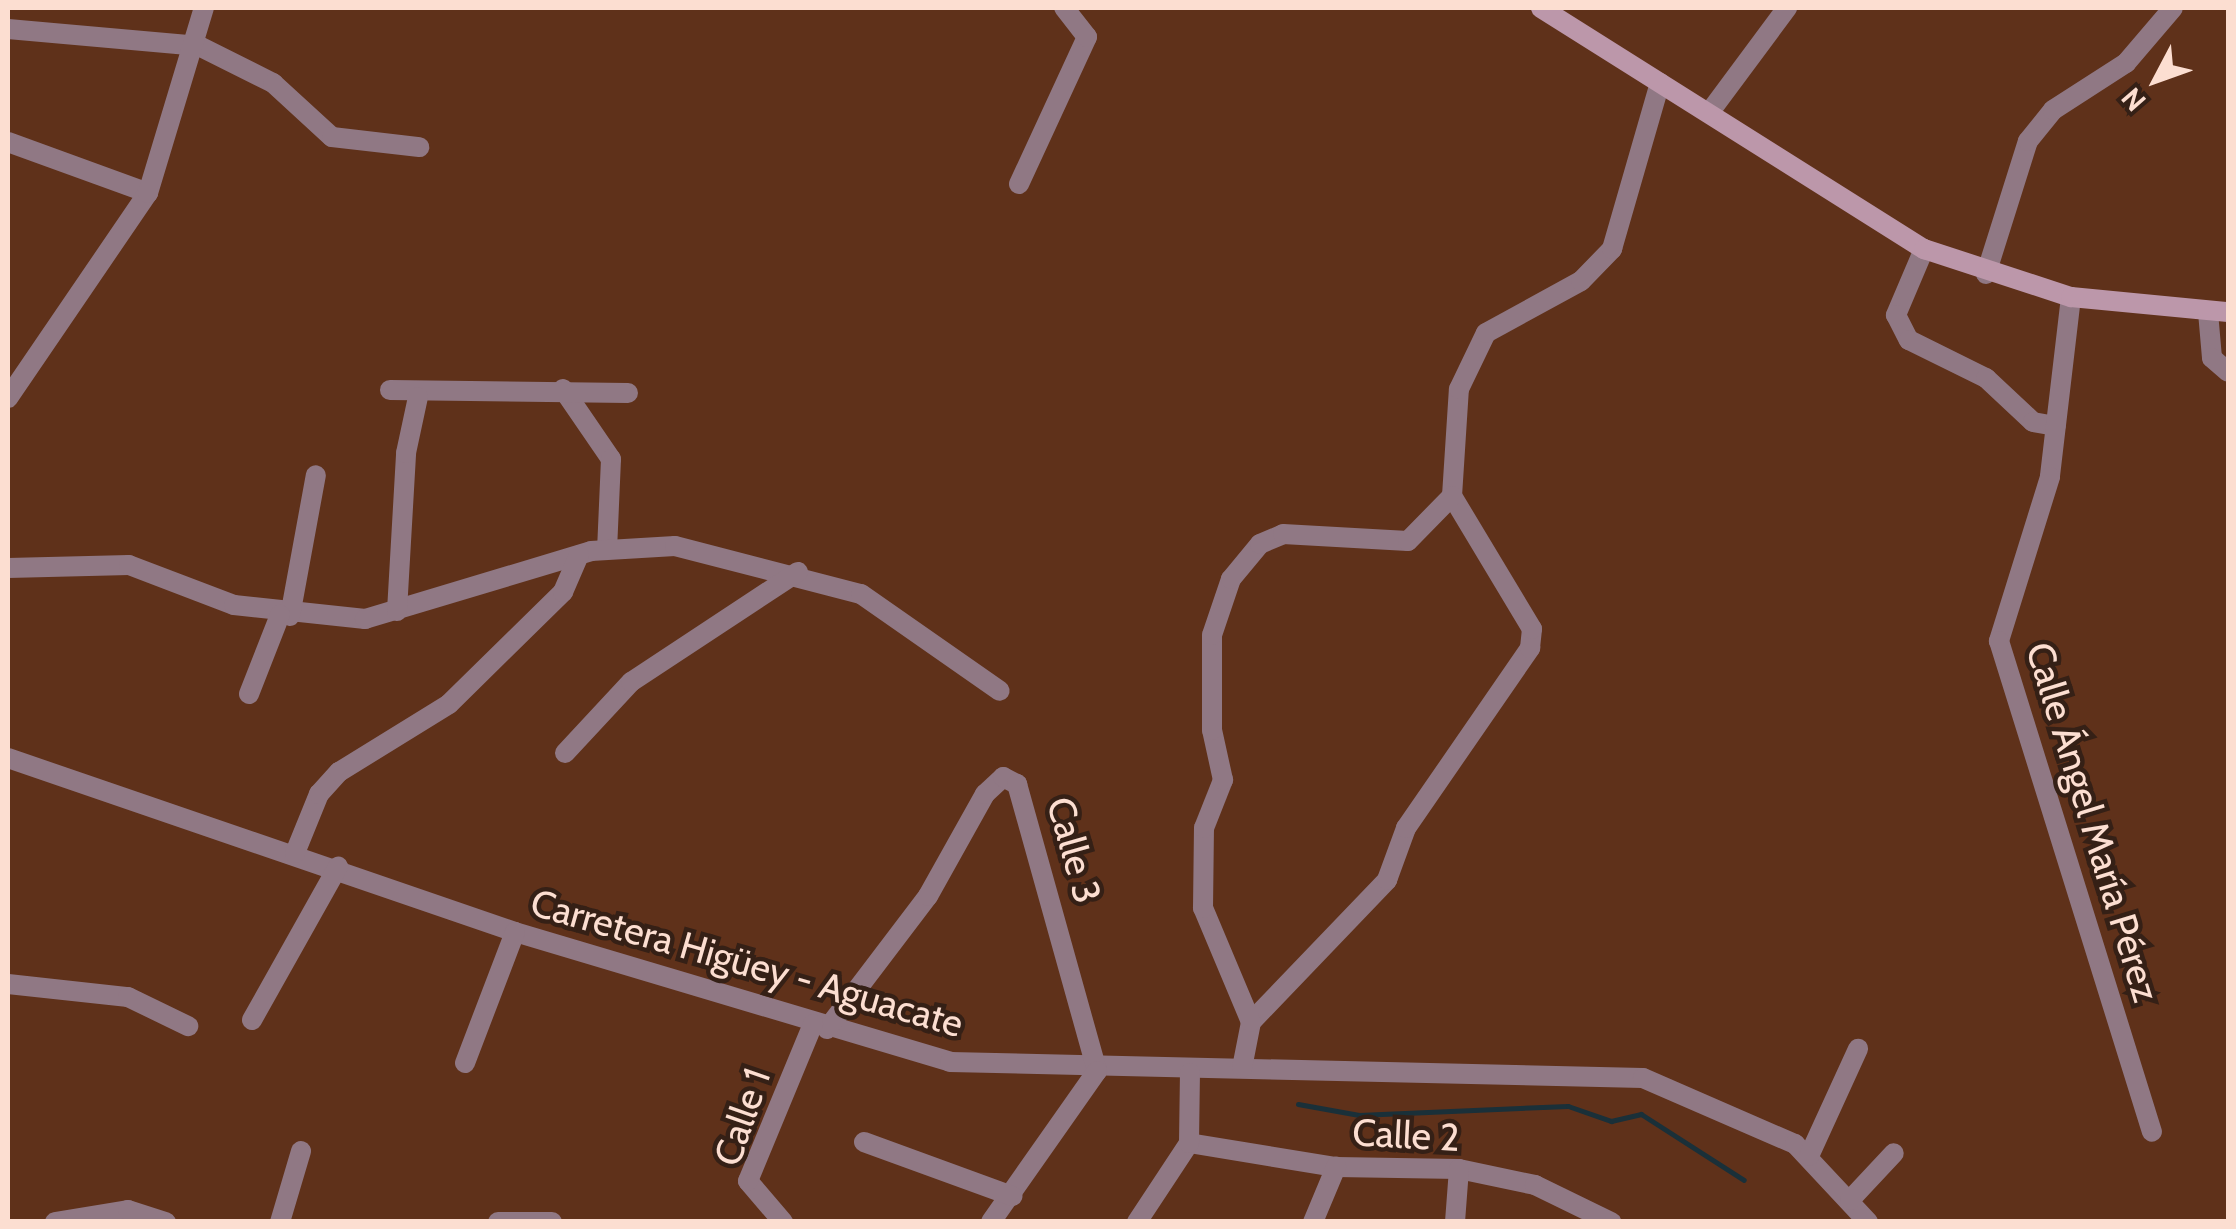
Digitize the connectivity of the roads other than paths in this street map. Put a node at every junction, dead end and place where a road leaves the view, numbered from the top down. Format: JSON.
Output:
{"nodes":[{"id":1,"x":204,"y":8,"type":"edge"},
{"id":2,"x":1064,"y":8,"type":"edge"},
{"id":3,"x":1541,"y":8,"type":"edge"},
{"id":4,"x":1787,"y":8,"type":"edge"},
{"id":5,"x":2173,"y":8,"type":"edge"},
{"id":6,"x":8,"y":29,"type":"edge"},
{"id":7,"x":199,"y":46,"type":"junction"},
{"id":8,"x":1660,"y":83,"type":"junction"},
{"id":9,"x":1709,"y":113,"type":"junction"},
{"id":10,"x":8,"y":142,"type":"edge"},
{"id":11,"x":419,"y":147,"type":"dead end"},
{"id":12,"x":1019,"y":184,"type":"dead end"},
{"id":13,"x":148,"y":193,"type":"junction"},
{"id":14,"x":1924,"y":249,"type":"junction"},
{"id":15,"x":1986,"y":274,"type":"junction"},
{"id":16,"x":2072,"y":297,"type":"junction"},
{"id":17,"x":2218,"y":312,"type":"edge"},
{"id":18,"x":2228,"y":372,"type":"edge"},
{"id":19,"x":390,"y":390,"type":"dead end"},
{"id":20,"x":564,"y":390,"type":"junction"},
{"id":21,"x":628,"y":393,"type":"dead end"},
{"id":22,"x":418,"y":397,"type":"junction"},
{"id":23,"x":8,"y":398,"type":"edge"},
{"id":24,"x":2056,"y":426,"type":"junction"},
{"id":25,"x":316,"y":475,"type":"dead end"},
{"id":26,"x":1452,"y":496,"type":"junction"},
{"id":27,"x":608,"y":548,"type":"junction"},
{"id":28,"x":579,"y":556,"type":"junction"},
{"id":29,"x":8,"y":568,"type":"edge"},
{"id":30,"x":798,"y":572,"type":"junction"},
{"id":31,"x":398,"y":611,"type":"junction"},
{"id":32,"x":285,"y":615,"type":"junction"},
{"id":33,"x":1000,"y":691,"type":"dead end"},
{"id":34,"x":249,"y":694,"type":"dead end"},
{"id":35,"x":566,"y":752,"type":"dead end"},
{"id":36,"x":8,"y":758,"type":"edge"},
{"id":37,"x":295,"y":853,"type":"junction"},
{"id":38,"x":338,"y":867,"type":"junction"},
{"id":39,"x":515,"y":932,"type":"junction"},
{"id":40,"x":8,"y":984,"type":"edge"},
{"id":41,"x":252,"y":1020,"type":"dead end"},
{"id":42,"x":1251,"y":1022,"type":"junction"},
{"id":43,"x":188,"y":1026,"type":"dead end"},
{"id":44,"x":820,"y":1027,"type":"junction"},
{"id":45,"x":1858,"y":1049,"type":"dead end"},
{"id":46,"x":465,"y":1064,"type":"dead end"},
{"id":47,"x":1242,"y":1068,"type":"junction"},
{"id":48,"x":1097,"y":1071,"type":"junction"},
{"id":49,"x":1190,"y":1073,"type":"junction"},
{"id":50,"x":2152,"y":1132,"type":"dead end"},
{"id":51,"x":864,"y":1142,"type":"dead end"},
{"id":52,"x":1189,"y":1143,"type":"junction"},
{"id":53,"x":300,"y":1151,"type":"dead end"},
{"id":54,"x":1894,"y":1153,"type":"dead end"},
{"id":55,"x":1809,"y":1156,"type":"junction"},
{"id":56,"x":1336,"y":1167,"type":"junction"},
{"id":57,"x":1459,"y":1169,"type":"junction"},
{"id":58,"x":1012,"y":1196,"type":"junction"},
{"id":59,"x":1850,"y":1200,"type":"junction"},
{"id":60,"x":55,"y":1222,"type":"edge"},
{"id":61,"x":166,"y":1222,"type":"edge"},
{"id":62,"x":280,"y":1222,"type":"edge"},
{"id":63,"x":498,"y":1222,"type":"edge"},
{"id":64,"x":552,"y":1222,"type":"edge"},
{"id":65,"x":784,"y":1222,"type":"edge"},
{"id":66,"x":991,"y":1222,"type":"edge"},
{"id":67,"x":1137,"y":1222,"type":"edge"},
{"id":68,"x":1313,"y":1222,"type":"edge"},
{"id":69,"x":1455,"y":1222,"type":"edge"},
{"id":70,"x":1611,"y":1222,"type":"edge"},
{"id":71,"x":1868,"y":1222,"type":"edge"}],
"edges":[{"from":1,"to":7,"type":"street"},
{"from":2,"to":12,"type":"street"},
{"from":3,"to":8,"type":"main road"},
{"from":4,"to":9,"type":"street"},
{"from":5,"to":15,"type":"street"},
{"from":6,"to":7,"type":"street"},
{"from":7,"to":11,"type":"street"},
{"from":7,"to":13,"type":"street"},
{"from":8,"to":9,"type":"main road"},
{"from":8,"to":26,"type":"street"},
{"from":9,"to":14,"type":"main road"},
{"from":10,"to":13,"type":"street"},
{"from":13,"to":23,"type":"street"},
{"from":14,"to":15,"type":"main road"},
{"from":14,"to":24,"type":"street"},
{"from":15,"to":16,"type":"main road"},
{"from":16,"to":17,"type":"main road"},
{"from":16,"to":24,"type":"street","name":"Calle Ángel María Pérez"},
{"from":17,"to":18,"type":"street"},
{"from":19,"to":22,"type":"street"},
{"from":20,"to":21,"type":"street"},
{"from":20,"to":22,"type":"street"},
{"from":20,"to":27,"type":"street"},
{"from":22,"to":31,"type":"street"},
{"from":24,"to":50,"type":"street","name":"Calle Ángel María Pérez"},
{"from":25,"to":32,"type":"street"},
{"from":26,"to":42,"type":"street"},
{"from":26,"to":42,"type":"street"},
{"from":27,"to":28,"type":"street"},
{"from":27,"to":30,"type":"street"},
{"from":28,"to":31,"type":"street"},
{"from":28,"to":37,"type":"street"},
{"from":29,"to":32,"type":"street"},
{"from":30,"to":33,"type":"street"},
{"from":30,"to":35,"type":"street"},
{"from":31,"to":32,"type":"street"},
{"from":32,"to":34,"type":"street"},
{"from":36,"to":37,"type":"street","name":"Carretera Higüey - Aguacate"},
{"from":37,"to":38,"type":"street","name":"Carretera Higüey - Aguacate"},
{"from":38,"to":39,"type":"street","name":"Carretera Higüey - Aguacate"},
{"from":38,"to":41,"type":"street"},
{"from":39,"to":44,"type":"street","name":"Carretera Higüey - Aguacate"},
{"from":39,"to":46,"type":"street"},
{"from":40,"to":43,"type":"street"},
{"from":42,"to":47,"type":"street"},
{"from":44,"to":48,"type":"street","name":"Carretera Higüey - Aguacate"},
{"from":44,"to":48,"type":"street","name":"Calle 3"},
{"from":44,"to":65,"type":"street","name":"Calle 1"},
{"from":45,"to":55,"type":"street"},
{"from":47,"to":49,"type":"street","name":"Carretera Higüey - Aguacate"},
{"from":47,"to":55,"type":"street","name":"Carretera Higüey - Aguacate"},
{"from":48,"to":49,"type":"street","name":"Carretera Higüey - Aguacate"},
{"from":48,"to":58,"type":"street"},
{"from":49,"to":52,"type":"street"},
{"from":51,"to":58,"type":"street"},
{"from":52,"to":56,"type":"street","name":"Calle 2"},
{"from":52,"to":67,"type":"street"},
{"from":53,"to":62,"type":"street"},
{"from":54,"to":59,"type":"street"},
{"from":55,"to":59,"type":"street","name":"Carretera Higüey - Aguacate"},
{"from":56,"to":57,"type":"street","name":"Calle 2"},
{"from":56,"to":68,"type":"street"},
{"from":57,"to":69,"type":"street"},
{"from":57,"to":70,"type":"street","name":"Calle 2"},
{"from":58,"to":66,"type":"street"},
{"from":59,"to":71,"type":"street","name":"Carretera Higüey - Aguacate"},
{"from":60,"to":61,"type":"street"},
{"from":63,"to":64,"type":"street"}]}
